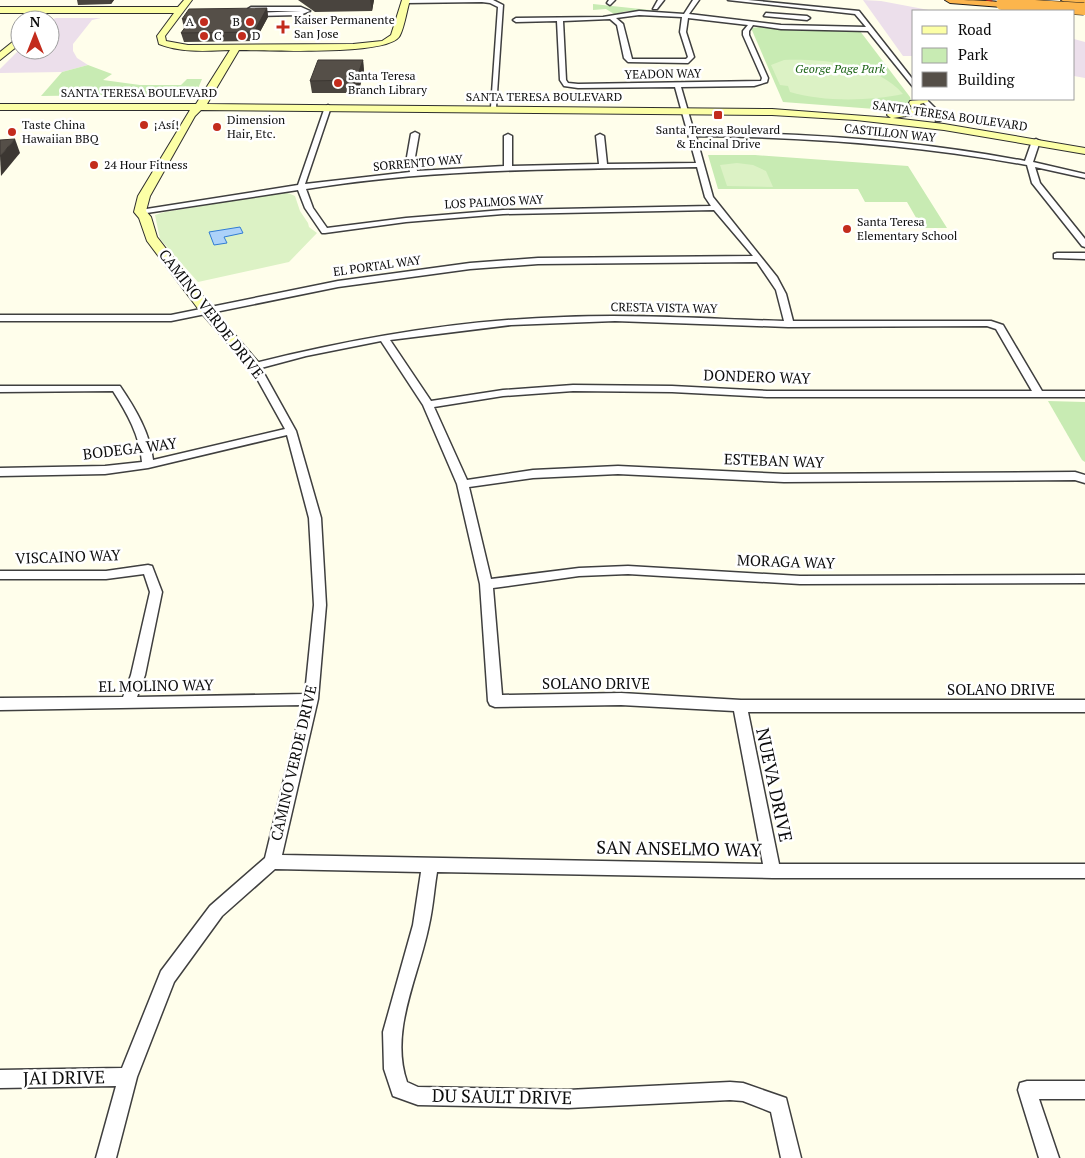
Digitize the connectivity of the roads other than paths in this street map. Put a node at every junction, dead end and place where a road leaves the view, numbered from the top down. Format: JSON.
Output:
{"nodes":[{"id":1,"x":188,"y":0,"type":"edge"},
{"id":2,"x":406,"y":0,"type":"edge"},
{"id":3,"x":661,"y":0,"type":"edge"},
{"id":4,"x":696,"y":0,"type":"edge"},
{"id":5,"x":730,"y":0,"type":"edge"},
{"id":6,"x":950,"y":0,"type":"edge"},
{"id":7,"x":1066,"y":0,"type":"edge"},
{"id":8,"x":744,"y":1,"type":"edge"},
{"id":9,"x":58,"y":2,"type":"edge"},
{"id":10,"x":791,"y":3,"type":"edge"},
{"id":11,"x":1085,"y":6,"type":"edge"},
{"id":12,"x":654,"y":8,"type":"dead end"},
{"id":13,"x":739,"y":8,"type":"dead end"},
{"id":14,"x":808,"y":8,"type":"junction"},
{"id":15,"x":86,"y":10,"type":"junction"},
{"id":16,"x":245,"y":11,"type":"joint"},
{"id":17,"x":184,"y":12,"type":"junction"},
{"id":18,"x":60,"y":14,"type":"edge"},
{"id":19,"x":60,"y":14,"type":"edge"},
{"id":20,"x":684,"y":15,"type":"junction"},
{"id":21,"x":766,"y":15,"type":"dead end"},
{"id":22,"x":612,"y":18,"type":"junction"},
{"id":23,"x":560,"y":19,"type":"junction"},
{"id":24,"x":516,"y":20,"type":"dead end"},
{"id":25,"x":750,"y":24,"type":"junction"},
{"id":26,"x":870,"y":29,"type":"junction"},
{"id":27,"x":10,"y":48,"type":"edge"},
{"id":28,"x":236,"y":48,"type":"junction"},
{"id":29,"x":0,"y":57,"type":"edge"},
{"id":30,"x":912,"y":83,"type":"edge"},
{"id":31,"x":678,"y":86,"type":"junction"},
{"id":32,"x":211,"y":89,"type":"junction"},
{"id":33,"x":921,"y":100,"type":"edge"},
{"id":34,"x":924,"y":100,"type":"edge"},
{"id":35,"x":0,"y":101,"type":"edge"},
{"id":36,"x":167,"y":104,"type":"junction"},
{"id":37,"x":238,"y":104,"type":"junction"},
{"id":38,"x":328,"y":107,"type":"junction"},
{"id":39,"x":494,"y":107,"type":"junction"},
{"id":40,"x":0,"y":108,"type":"edge"},
{"id":41,"x":684,"y":108,"type":"junction"},
{"id":42,"x":199,"y":109,"type":"junction"},
{"id":43,"x":892,"y":115,"type":"junction"},
{"id":44,"x":941,"y":124,"type":"junction"},
{"id":45,"x":415,"y":134,"type":"dead end"},
{"id":46,"x":691,"y":134,"type":"junction"},
{"id":47,"x":508,"y":136,"type":"dead end"},
{"id":48,"x":600,"y":136,"type":"dead end"},
{"id":49,"x":1036,"y":141,"type":"junction"},
{"id":50,"x":1085,"y":144,"type":"edge"},
{"id":51,"x":1085,"y":151,"type":"edge"},
{"id":52,"x":1030,"y":164,"type":"junction"},
{"id":53,"x":699,"y":165,"type":"junction"},
{"id":54,"x":603,"y":166,"type":"junction"},
{"id":55,"x":508,"y":168,"type":"junction"},
{"id":56,"x":414,"y":174,"type":"junction"},
{"id":57,"x":1085,"y":176,"type":"edge"},
{"id":58,"x":301,"y":187,"type":"junction"},
{"id":59,"x":716,"y":208,"type":"junction"},
{"id":60,"x":145,"y":213,"type":"junction"},
{"id":61,"x":1085,"y":244,"type":"edge"},
{"id":62,"x":1057,"y":256,"type":"dead end"},
{"id":63,"x":1085,"y":256,"type":"edge"},
{"id":64,"x":760,"y":259,"type":"junction"},
{"id":65,"x":207,"y":311,"type":"junction"},
{"id":66,"x":0,"y":318,"type":"edge"},
{"id":67,"x":789,"y":324,"type":"junction"},
{"id":68,"x":383,"y":337,"type":"junction"},
{"id":69,"x":255,"y":366,"type":"junction"},
{"id":70,"x":0,"y":389,"type":"edge"},
{"id":71,"x":1038,"y":393,"type":"junction"},
{"id":72,"x":1085,"y":394,"type":"edge"},
{"id":73,"x":428,"y":405,"type":"junction"},
{"id":74,"x":291,"y":431,"type":"junction"},
{"id":75,"x":148,"y":465,"type":"junction"},
{"id":76,"x":0,"y":472,"type":"edge"},
{"id":77,"x":1085,"y":479,"type":"edge"},
{"id":78,"x":463,"y":484,"type":"junction"},
{"id":79,"x":0,"y":575,"type":"edge"},
{"id":80,"x":1085,"y":579,"type":"edge"},
{"id":81,"x":486,"y":584,"type":"junction"},
{"id":82,"x":311,"y":699,"type":"junction"},
{"id":83,"x":128,"y":703,"type":"junction"},
{"id":84,"x":0,"y":704,"type":"edge"},
{"id":85,"x":741,"y":706,"type":"junction"},
{"id":86,"x":1085,"y":706,"type":"edge"},
{"id":87,"x":272,"y":862,"type":"junction"},
{"id":88,"x":430,"y":864,"type":"junction"},
{"id":89,"x":1085,"y":870,"type":"edge"},
{"id":90,"x":772,"y":871,"type":"junction"},
{"id":91,"x":128,"y":1077,"type":"junction"},
{"id":92,"x":0,"y":1079,"type":"edge"},
{"id":93,"x":1085,"y":1090,"type":"edge"},
{"id":94,"x":106,"y":1158,"type":"edge"},
{"id":95,"x":791,"y":1158,"type":"edge"},
{"id":96,"x":1049,"y":1158,"type":"edge"}],
"edges":[{"from":1,"to":17,"type":"main road"},
{"from":2,"to":28,"type":"main road"},
{"from":2,"to":39,"type":"street"},
{"from":3,"to":12,"type":"street"},
{"from":4,"to":20,"type":"street"},
{"from":5,"to":8,"type":"street"},
{"from":6,"to":11,"type":"highway","bridge":true},
{"from":7,"to":11,"type":"highway"},
{"from":8,"to":10,"type":"street"},
{"from":8,"to":13,"type":"street"},
{"from":9,"to":15,"type":"main road"},
{"from":10,"to":14,"type":"street"},
{"from":14,"to":21,"type":"street"},
{"from":14,"to":26,"type":"street"},
{"from":15,"to":17,"type":"main road"},
{"from":15,"to":19,"type":"main road"},
{"from":16,"to":16,"type":"street"},
{"from":17,"to":18,"type":"main road"},
{"from":17,"to":28,"type":"main road"},
{"from":20,"to":22,"type":"street"},
{"from":20,"to":22,"type":"street"},
{"from":20,"to":25,"type":"street"},
{"from":22,"to":23,"type":"street"},
{"from":23,"to":24,"type":"street"},
{"from":23,"to":31,"type":"street","name":"YEADON WAY"},
{"from":25,"to":26,"type":"street"},
{"from":25,"to":31,"type":"street","name":"YEADON WAY"},
{"from":26,"to":30,"type":"street"},
{"from":27,"to":29,"type":"main road"},
{"from":28,"to":32,"type":"main road"},
{"from":31,"to":41,"type":"street"},
{"from":32,"to":36,"type":"main road"},
{"from":32,"to":37,"type":"main road"},
{"from":32,"to":42,"type":"main road"},
{"from":33,"to":43,"type":"main road"},
{"from":34,"to":44,"type":"street"},
{"from":35,"to":36,"type":"main road","name":"SANTA TERESA BOULEVARD"},
{"from":36,"to":40,"type":"main road","name":"SANTA TERESA BOULEVARD"},
{"from":36,"to":42,"type":"main road","name":"SANTA TERESA BOULEVARD"},
{"from":36,"to":42,"type":"main road"},
{"from":37,"to":38,"type":"main road","name":"SANTA TERESA BOULEVARD"},
{"from":37,"to":39,"type":"main road","name":"SANTA TERESA BOULEVARD"},
{"from":37,"to":42,"type":"main road"},
{"from":37,"to":42,"type":"main road","name":"SANTA TERESA BOULEVARD"},
{"from":38,"to":41,"type":"main road","name":"SANTA TERESA BOULEVARD"},
{"from":38,"to":58,"type":"street"},
{"from":39,"to":41,"type":"main road","name":"SANTA TERESA BOULEVARD"},
{"from":41,"to":43,"type":"main road","name":"SANTA TERESA BOULEVARD"},
{"from":41,"to":44,"type":"main road","name":"SANTA TERESA BOULEVARD"},
{"from":41,"to":46,"type":"street"},
{"from":42,"to":60,"type":"main road"},
{"from":43,"to":44,"type":"main road","name":"SANTA TERESA BOULEVARD"},
{"from":44,"to":49,"type":"main road","name":"SANTA TERESA BOULEVARD"},
{"from":44,"to":50,"type":"main road","name":"SANTA TERESA BOULEVARD"},
{"from":45,"to":56,"type":"street"},
{"from":46,"to":52,"type":"street","name":"CASTILLON WAY"},
{"from":46,"to":53,"type":"street"},
{"from":47,"to":55,"type":"street"},
{"from":48,"to":54,"type":"street"},
{"from":49,"to":51,"type":"main road","name":"SANTA TERESA BOULEVARD"},
{"from":49,"to":52,"type":"street"},
{"from":52,"to":57,"type":"street","name":"CASTILLON WAY"},
{"from":52,"to":61,"type":"street"},
{"from":53,"to":54,"type":"street","name":"SORRENTO WAY"},
{"from":53,"to":59,"type":"street"},
{"from":54,"to":55,"type":"street","name":"SORRENTO WAY"},
{"from":55,"to":56,"type":"street","name":"SORRENTO WAY"},
{"from":56,"to":58,"type":"street","name":"SORRENTO WAY"},
{"from":58,"to":59,"type":"street","name":"LOS PALMOS WAY"},
{"from":58,"to":60,"type":"street","name":"SORRENTO WAY"},
{"from":59,"to":64,"type":"street"},
{"from":60,"to":65,"type":"main road","name":"CAMINO VERDE DRIVE"},
{"from":62,"to":63,"type":"street"},
{"from":64,"to":65,"type":"street","name":"EL PORTAL WAY"},
{"from":64,"to":67,"type":"street"},
{"from":65,"to":66,"type":"street","name":"EL PORTAL WAY"},
{"from":65,"to":69,"type":"main road","name":"CAMINO VERDE DRIVE"},
{"from":67,"to":68,"type":"street","name":"CRESTA VISTA WAY"},
{"from":67,"to":71,"type":"street","name":"CRESTA VISTA WAY"},
{"from":68,"to":69,"type":"street","name":"CRESTA VISTA WAY"},
{"from":68,"to":73,"type":"street","name":"SOLANO DRIVE"},
{"from":69,"to":74,"type":"street","name":"CAMINO VERDE DRIVE"},
{"from":70,"to":75,"type":"street"},
{"from":71,"to":72,"type":"street","name":"DONDERO WAY"},
{"from":71,"to":73,"type":"street","name":"DONDERO WAY"},
{"from":73,"to":78,"type":"street","name":"SOLANO DRIVE"},
{"from":74,"to":75,"type":"street","name":"BODEGA WAY"},
{"from":74,"to":82,"type":"street","name":"CAMINO VERDE DRIVE"},
{"from":75,"to":76,"type":"street","name":"BODEGA WAY"},
{"from":77,"to":78,"type":"street","name":"ESTEBAN WAY"},
{"from":78,"to":81,"type":"street","name":"SOLANO DRIVE"},
{"from":79,"to":83,"type":"street","name":"VISCAINO WAY"},
{"from":80,"to":81,"type":"street","name":"MORAGA WAY"},
{"from":81,"to":85,"type":"street","name":"SOLANO DRIVE"},
{"from":82,"to":83,"type":"street","name":"EL MOLINO WAY"},
{"from":82,"to":87,"type":"street","name":"CAMINO VERDE DRIVE"},
{"from":83,"to":84,"type":"street","name":"EL MOLINO WAY"},
{"from":85,"to":86,"type":"street","name":"SOLANO DRIVE"},
{"from":85,"to":90,"type":"street","name":"NUEVA DRIVE"},
{"from":87,"to":88,"type":"street","name":"SAN ANSELMO WAY"},
{"from":87,"to":91,"type":"street","name":"CAMINO VERDE DRIVE"},
{"from":88,"to":90,"type":"street","name":"SAN ANSELMO WAY"},
{"from":88,"to":95,"type":"street","name":"DU SAULT DRIVE"},
{"from":89,"to":90,"type":"street","name":"SAN ANSELMO WAY"},
{"from":91,"to":92,"type":"street","name":"JAI DRIVE"},
{"from":91,"to":94,"type":"street","name":"CAMINO VERDE DRIVE"},
{"from":93,"to":96,"type":"street"}]}
